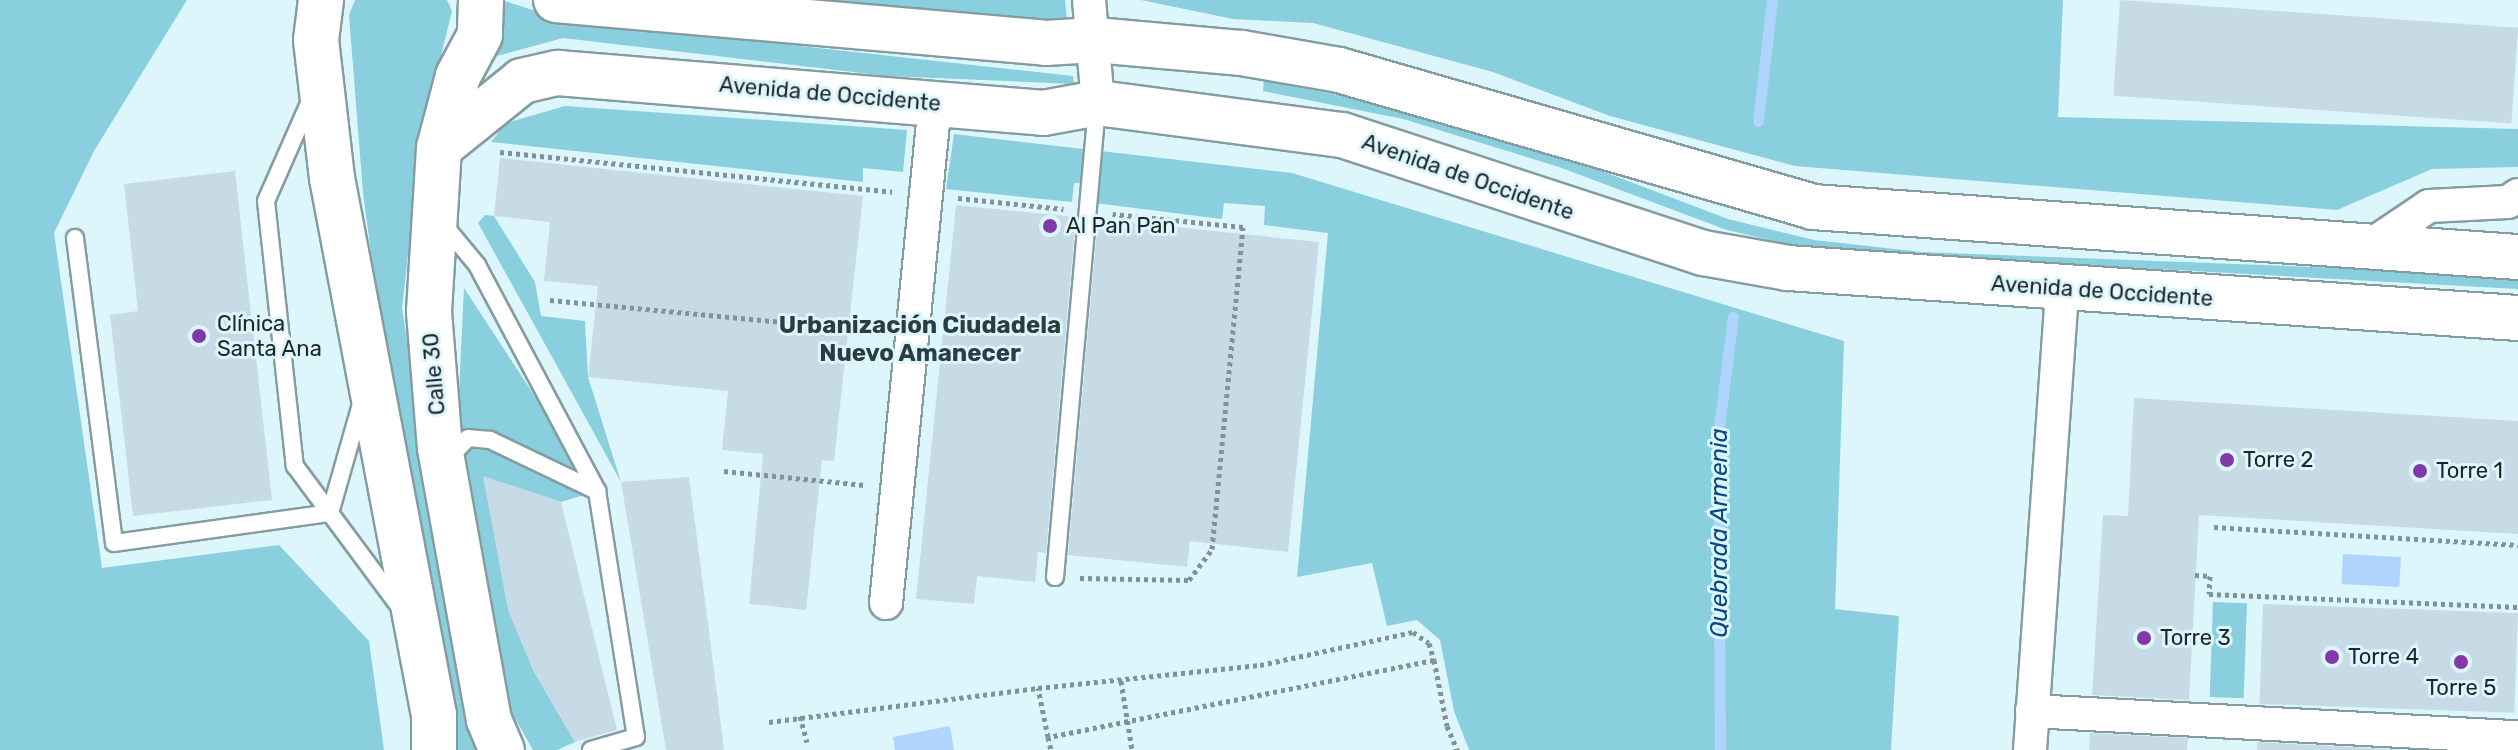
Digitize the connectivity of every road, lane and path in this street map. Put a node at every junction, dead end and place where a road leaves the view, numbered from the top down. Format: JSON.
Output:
{"nodes":[{"id":1,"x":321,"y":0,"type":"edge"},
{"id":2,"x":481,"y":0,"type":"edge"},
{"id":3,"x":559,"y":1,"type":"edge"},
{"id":4,"x":1092,"y":20,"type":"edge"},
{"id":5,"x":319,"y":79,"type":"junction"},
{"id":6,"x":935,"y":102,"type":"junction"},
{"id":7,"x":1098,"y":103,"type":"junction"},
{"id":8,"x":439,"y":148,"type":"junction"},
{"id":9,"x":924,"y":195,"type":"junction"},
{"id":10,"x":2518,"y":195,"type":"edge"},
{"id":11,"x":1088,"y":211,"type":"junction"},
{"id":12,"x":434,"y":214,"type":"junction"},
{"id":13,"x":75,"y":238,"type":"dead end"},
{"id":14,"x":2365,"y":249,"type":"junction"},
{"id":15,"x":2518,"y":257,"type":"edge"},
{"id":16,"x":2062,"y":289,"type":"junction"},
{"id":17,"x":550,"y":300,"type":"dead end"},
{"id":18,"x":2518,"y":318,"type":"edge"},
{"id":19,"x":911,"y":334,"type":"junction"},
{"id":20,"x":368,"y":385,"type":"junction"},
{"id":21,"x":443,"y":464,"type":"junction"},
{"id":22,"x":724,"y":471,"type":"dead end"},
{"id":23,"x":897,"y":488,"type":"junction"},
{"id":24,"x":597,"y":491,"type":"junction"},
{"id":25,"x":330,"y":513,"type":"junction"},
{"id":26,"x":2214,"y":527,"type":"dead end"},
{"id":27,"x":2518,"y":545,"type":"edge"},
{"id":28,"x":2195,"y":575,"type":"dead end"},
{"id":29,"x":1055,"y":577,"type":"joint"},
{"id":30,"x":886,"y":603,"type":"dead end"},
{"id":31,"x":2518,"y":607,"type":"edge"},
{"id":32,"x":417,"y":631,"type":"junction"},
{"id":33,"x":1434,"y":660,"type":"junction"},
{"id":34,"x":1121,"y":681,"type":"junction"},
{"id":35,"x":1038,"y":688,"type":"junction"},
{"id":36,"x":2032,"y":711,"type":"junction"},
{"id":37,"x":800,"y":716,"type":"junction"},
{"id":38,"x":769,"y":722,"type":"dead end"},
{"id":39,"x":1126,"y":724,"type":"junction"},
{"id":40,"x":1048,"y":737,"type":"junction"},
{"id":41,"x":2518,"y":737,"type":"edge"},
{"id":42,"x":807,"y":742,"type":"dead end"},
{"id":43,"x":434,"y":750,"type":"edge"},
{"id":44,"x":502,"y":750,"type":"edge"},
{"id":45,"x":591,"y":750,"type":"edge"},
{"id":46,"x":1051,"y":750,"type":"edge"},
{"id":47,"x":1132,"y":750,"type":"edge"},
{"id":48,"x":1457,"y":750,"type":"edge"},
{"id":49,"x":2030,"y":750,"type":"edge"}],
"edges":[{"from":1,"to":5,"type":"main road"},
{"from":2,"to":8,"type":"main road","name":"Calle 30"},
{"from":3,"to":4,"type":"main road"},
{"from":4,"to":7,"type":"street"},
{"from":4,"to":14,"type":"main road"},
{"from":5,"to":20,"type":"main road"},
{"from":5,"to":25,"type":"lane"},
{"from":6,"to":7,"type":"main road","name":"Avenida de Occidente"},
{"from":6,"to":8,"type":"main road","name":"Avenida de Occidente"},
{"from":6,"to":9,"type":"street"},
{"from":7,"to":11,"type":"lane"},
{"from":7,"to":16,"type":"main road","name":"Avenida de Occidente"},
{"from":8,"to":9,"type":"path"},
{"from":8,"to":12,"type":"main road","name":"Calle 30"},
{"from":9,"to":11,"type":"path"},
{"from":9,"to":19,"type":"street"},
{"from":10,"to":14,"type":"street"},
{"from":11,"to":29,"type":"lane"},
{"from":11,"to":29,"type":"path"},
{"from":12,"to":21,"type":"main road","name":"Calle 30"},
{"from":12,"to":24,"type":"lane"},
{"from":13,"to":25,"type":"lane"},
{"from":14,"to":15,"type":"main road"},
{"from":16,"to":18,"type":"main road","name":"Avenida de Occidente"},
{"from":16,"to":36,"type":"street"},
{"from":17,"to":19,"type":"path"},
{"from":19,"to":23,"type":"street"},
{"from":20,"to":25,"type":"lane"},
{"from":20,"to":32,"type":"main road"},
{"from":21,"to":24,"type":"lane"},
{"from":21,"to":44,"type":"main road","name":"Calle 30"},
{"from":22,"to":23,"type":"path"},
{"from":23,"to":30,"type":"street"},
{"from":24,"to":45,"type":"lane"},
{"from":25,"to":32,"type":"lane"},
{"from":26,"to":27,"type":"path"},
{"from":28,"to":31,"type":"path"},
{"from":32,"to":43,"type":"main road"},
{"from":33,"to":34,"type":"path"},
{"from":33,"to":39,"type":"path"},
{"from":33,"to":48,"type":"path"},
{"from":34,"to":35,"type":"path"},
{"from":34,"to":39,"type":"path"},
{"from":35,"to":37,"type":"path"},
{"from":35,"to":40,"type":"path"},
{"from":36,"to":41,"type":"street"},
{"from":36,"to":49,"type":"street"},
{"from":37,"to":38,"type":"path"},
{"from":37,"to":42,"type":"path"},
{"from":39,"to":40,"type":"path"},
{"from":39,"to":47,"type":"path"},
{"from":40,"to":46,"type":"path"}]}
